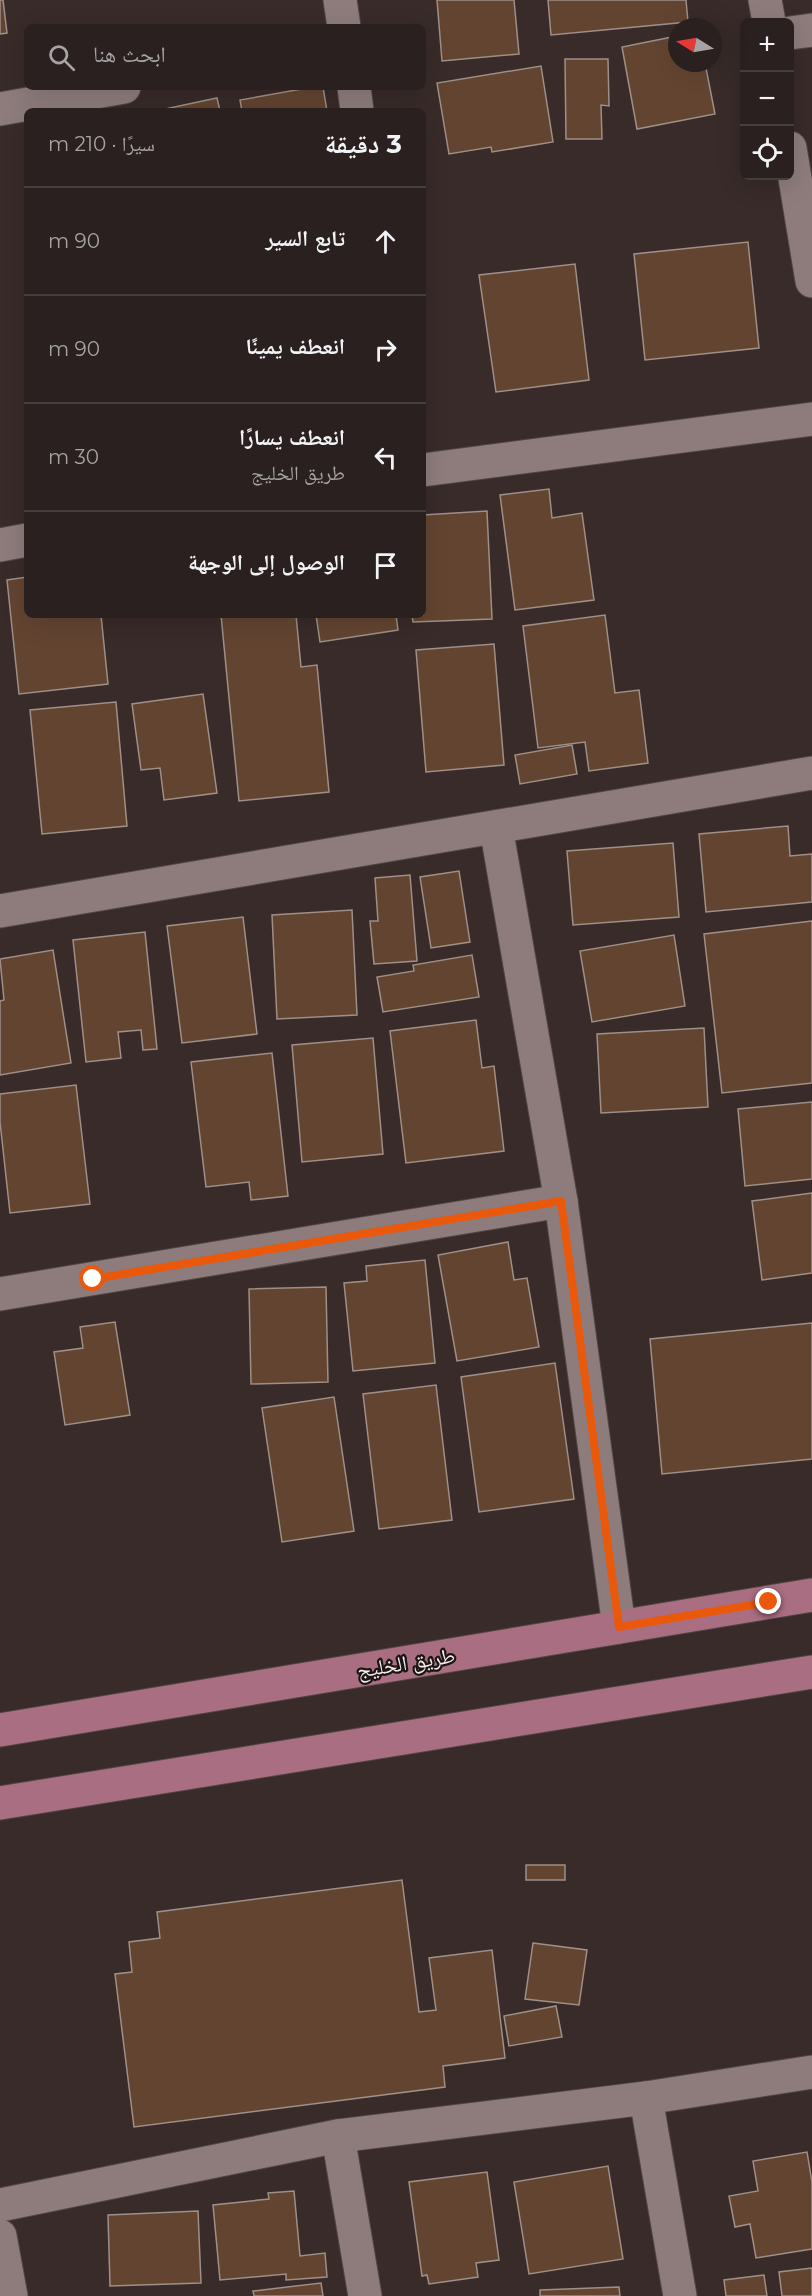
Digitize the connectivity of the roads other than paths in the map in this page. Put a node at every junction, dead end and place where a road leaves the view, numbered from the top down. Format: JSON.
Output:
{"nodes":[{"id":1,"x":340,"y":0,"type":"edge"},
{"id":2,"x":765,"y":0,"type":"edge"},
{"id":3,"x":768,"y":18,"type":"edge"},
{"id":4,"x":344,"y":24,"type":"edge"},
{"id":5,"x":812,"y":30,"type":"edge"},
{"id":6,"x":794,"y":32,"type":"edge"},
{"id":7,"x":113,"y":90,"type":"edge"},
{"id":8,"x":354,"y":90,"type":"edge"},
{"id":9,"x":52,"y":106,"type":"edge"},
{"id":10,"x":357,"y":108,"type":"edge"},
{"id":11,"x":0,"y":109,"type":"edge"},
{"id":12,"x":794,"y":177,"type":"edge"},
{"id":13,"x":812,"y":281,"type":"edge"},
{"id":14,"x":812,"y":419,"type":"edge"},
{"id":15,"x":426,"y":470,"type":"edge"},
{"id":16,"x":24,"y":541,"type":"edge"},
{"id":17,"x":0,"y":545,"type":"edge"},
{"id":18,"x":812,"y":773,"type":"edge"},
{"id":19,"x":496,"y":827,"type":"junction"},
{"id":20,"x":0,"y":911,"type":"edge"},
{"id":21,"x":561,"y":1201,"type":"junction"},
{"id":22,"x":0,"y":1294,"type":"edge"},
{"id":23,"x":812,"y":1595,"type":"edge"},
{"id":24,"x":619,"y":1627,"type":"junction"},
{"id":25,"x":812,"y":1672,"type":"edge"},
{"id":26,"x":0,"y":1730,"type":"edge"},
{"id":27,"x":0,"y":1803,"type":"edge"},
{"id":28,"x":812,"y":2072,"type":"edge"},
{"id":29,"x":646,"y":2098,"type":"junction"},
{"id":30,"x":338,"y":2136,"type":"junction"},
{"id":31,"x":0,"y":2205,"type":"edge"},
{"id":32,"x":0,"y":2236,"type":"edge"},
{"id":33,"x":10,"y":2296,"type":"edge"},
{"id":34,"x":365,"y":2296,"type":"edge"},
{"id":35,"x":680,"y":2296,"type":"edge"}],
"edges":[{"from":1,"to":4,"type":"street"},
{"from":2,"to":3,"type":"street"},
{"from":5,"to":6,"type":"street"},
{"from":7,"to":9,"type":"street"},
{"from":8,"to":10,"type":"street"},
{"from":9,"to":11,"type":"street"},
{"from":12,"to":13,"type":"street"},
{"from":14,"to":15,"type":"street"},
{"from":16,"to":17,"type":"street"},
{"from":18,"to":19,"type":"street"},
{"from":19,"to":20,"type":"street"},
{"from":19,"to":21,"type":"street"},
{"from":21,"to":22,"type":"street"},
{"from":21,"to":24,"type":"street"},
{"from":23,"to":24,"type":"main road","name":"طريق الخليج"},
{"from":24,"to":26,"type":"main road","name":"طريق الخليج"},
{"from":25,"to":27,"type":"main road"},
{"from":28,"to":29,"type":"street"},
{"from":29,"to":30,"type":"street"},
{"from":29,"to":35,"type":"street"},
{"from":30,"to":31,"type":"street"},
{"from":30,"to":34,"type":"street"},
{"from":32,"to":33,"type":"street"}]}
